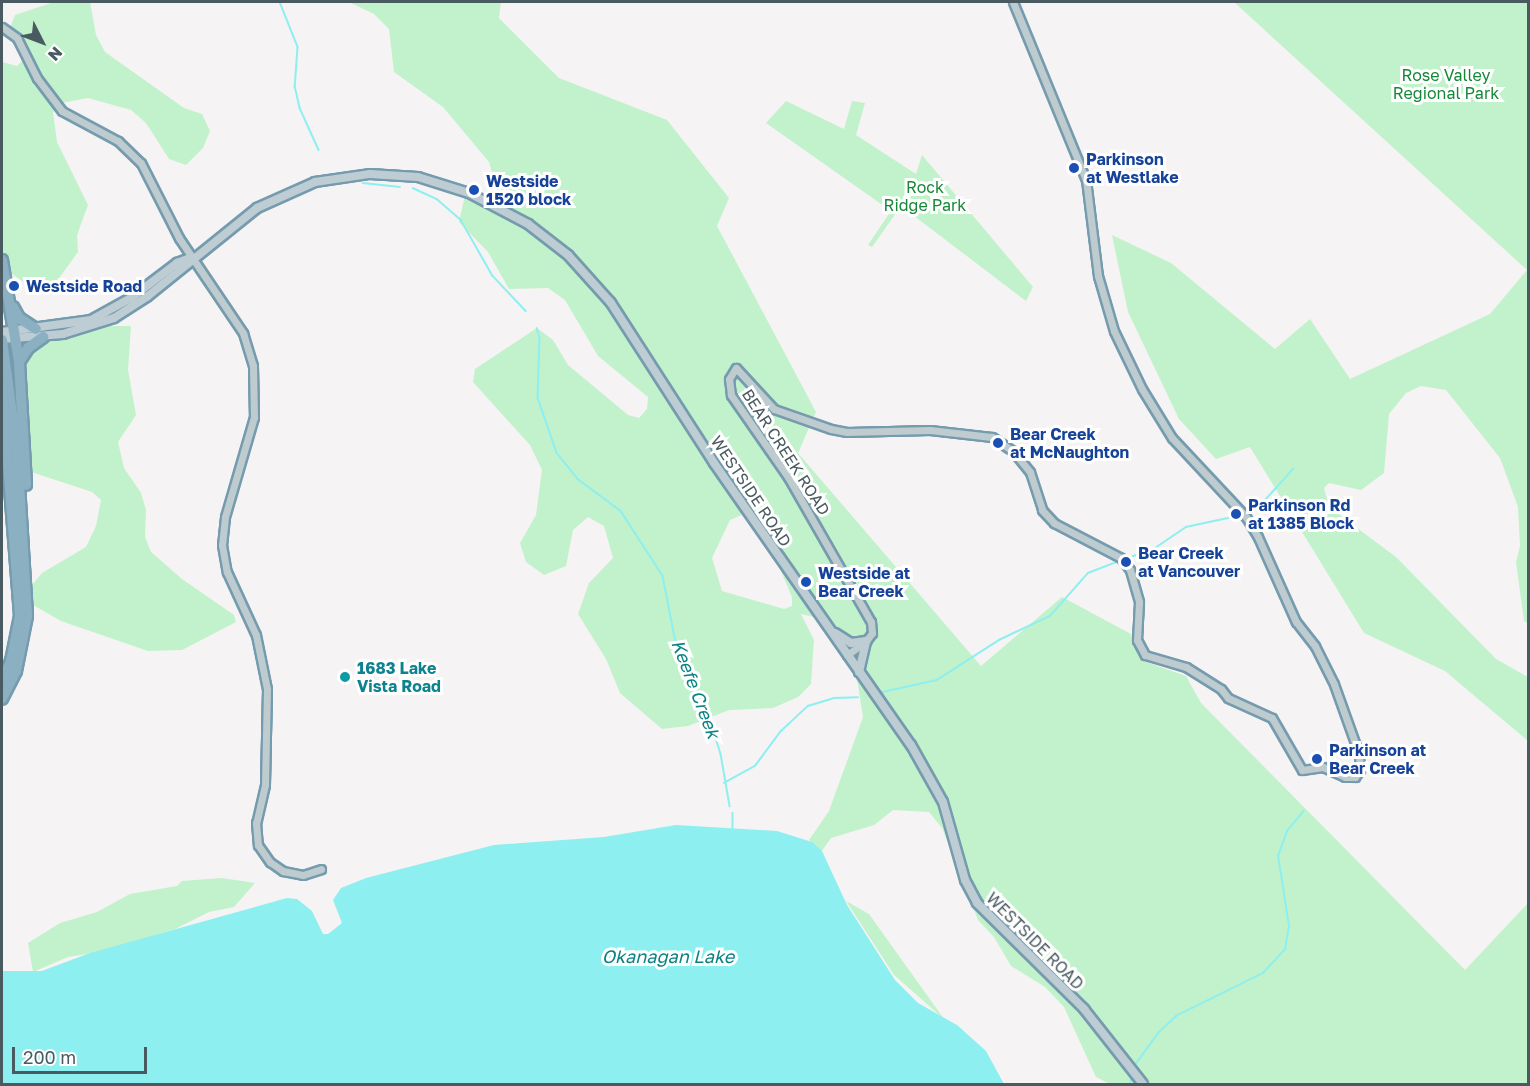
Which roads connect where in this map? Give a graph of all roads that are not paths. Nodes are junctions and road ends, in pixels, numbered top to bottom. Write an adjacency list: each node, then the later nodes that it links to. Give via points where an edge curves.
1 (1013, 2): 13 (street, BEAR CREEK ROAD, via 1086,180 1098,276 1114,331 1142,389 1172,438 1246,518 1258,537 1296,622 1315,646 1345,713 1359,754 1360,770 1355,777 1323,767 1302,770 1272,718 1228,698 1221,688 1186,667 1145,656 1137,640 1139,602 1130,570 1121,558 1054,524 1042,510 1030,472 1013,451 992,437 930,430 847,432 804,422 774,409 735,368 729,379 731,395 788,477 871,622 872,633)
2 (2, 27): 3 (street, via 17,38 37,78 62,111 118,141 141,163)
3 (192, 258): 6 (main road, WESTSIDE ROAD, via 181,271 114,318 82,330); 12 (main road, WESTSIDE ROAD, via 264,204 308,185 343,177 418,177 469,193 515,216 568,255 611,303); 18 (street, via 238,323 253,366 252,426 225,517 222,545 226,572 256,635 267,689 265,784 256,822 258,844 270,862 283,871 303,875)
4 (2, 260): 5 (highway)
5 (10, 301): 6 (highway, via 19,318); 7 (highway)
6 (39, 333): 7 (main road, WESTSIDE ROAD); 8 (highway)
7 (7, 336): 8 (highway); 11 (highway)
8 (19, 362): 11 (highway, via 26,453)
9 (2, 387): 11 (highway)
10 (2, 447): 11 (highway)
11 (22, 579): 16 (highway, via 17,640); 17 (highway, via 24,640 16,671)
12 (829, 629): 13 (main road, via 851,643); 14 (main road, WESTSIDE ROAD)
13 (866, 641): 14 (street); 15 (main road)
14 (847, 655): 15 (main road, WESTSIDE ROAD)
15 (859, 672): 19 (main road, WESTSIDE ROAD, via 935,784 977,903 1084,1010)
16 (2, 682)
17 (2, 699)
18 (321, 869)
19 (1143, 1084)

